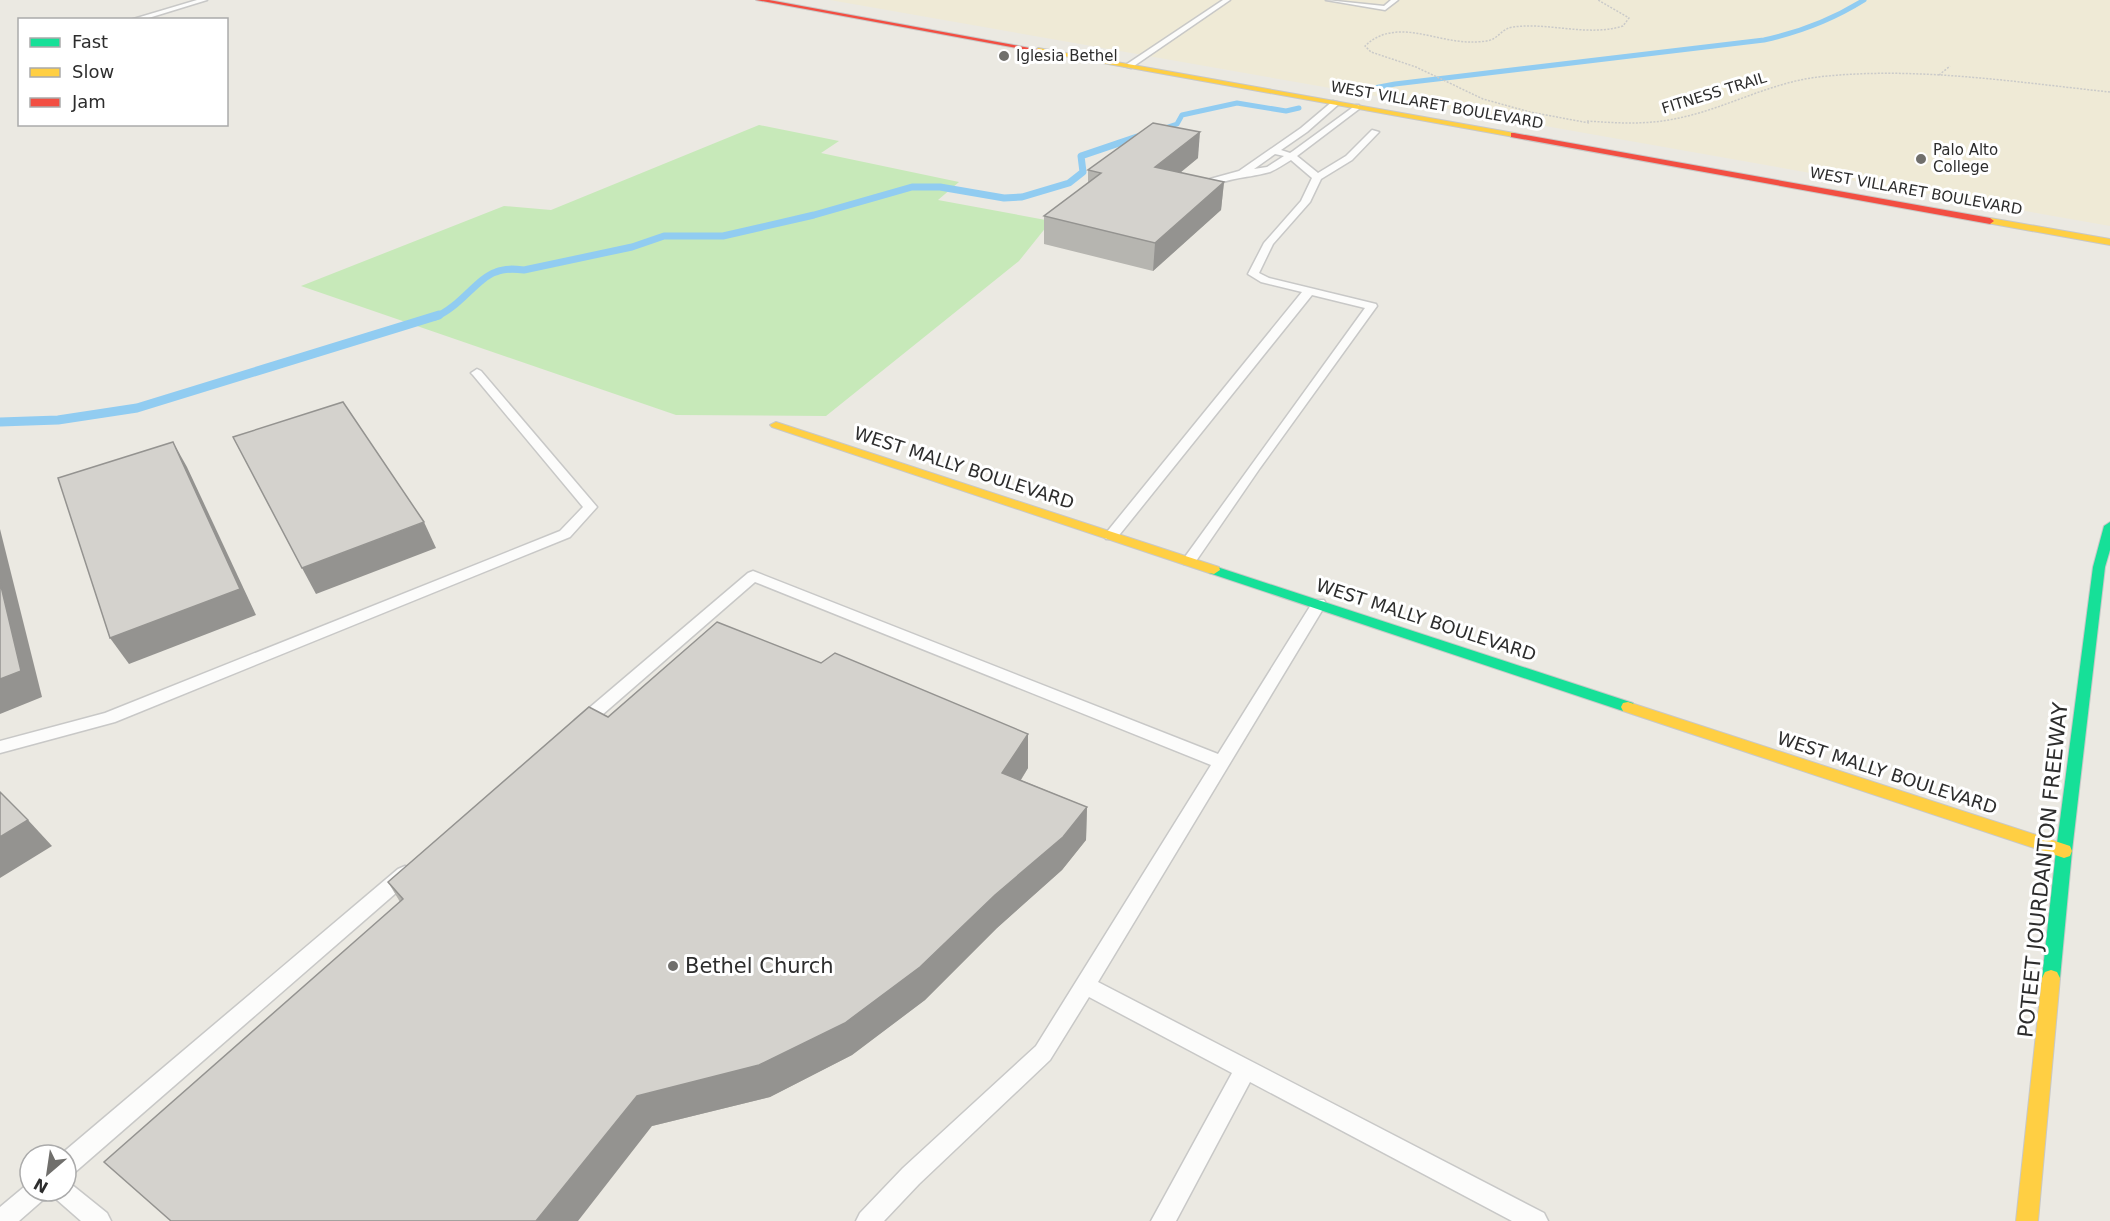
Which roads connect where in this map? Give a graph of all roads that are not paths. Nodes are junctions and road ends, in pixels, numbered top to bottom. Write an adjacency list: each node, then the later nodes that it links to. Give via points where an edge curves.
1 (204, 0): 6 (lane)
2 (759, 0): 7 (street, WEST VILLARET BOULEVARD)
3 (1227, 0): 7 (lane)
4 (1329, 0): 5 (lane, via 1385,8)
5 (1395, 0)
6 (140, 18)
7 (1128, 66): 8 (street, WEST VILLARET BOULEVARD)
8 (1336, 104): 9 (street, WEST VILLARET BOULEVARD); 11 (lane)
9 (1356, 107): 12 (lane); 16 (street, WEST VILLARET BOULEVARD)
10 (1375, 132): 14 (lane, via 1351,158)
11 (1275, 151): 12 (lane); 13 (lane)
12 (1292, 156): 13 (lane, via 1269,169); 14 (lane)
13 (1244, 172): 15 (lane, via 1213,181)
14 (1317, 177): 17 (lane, via 1305,202 1269,243 1253,274)
15 (1194, 196)
16 (2110, 242)
17 (1309, 291): 21 (lane); 22 (lane, via 1372,306)
18 (477, 373): 25 (lane, via 590,507 565,534 109,718)
19 (776, 425): 21 (street, WEST MALLY BOULEVARD)
20 (2110, 526): 27 (street, POTEET JOURDANTON FREEWAY, via 2099,567)
21 (1111, 536): 22 (street, WEST MALLY BOULEVARD)
22 (1189, 561): 23 (street, WEST MALLY BOULEVARD)
23 (1319, 604): 26 (lane); 27 (street, WEST MALLY BOULEVARD)
24 (572, 731): 26 (lane, via 753,576)
25 (0, 747)
26 (1222, 762): 29 (lane)
27 (2064, 851): 39 (street, POTEET JOURDANTON FREEWAY)
28 (418, 863): 31 (lane)
29 (1085, 985): 30 (lane); 36 (lane, via 1043,1053)
30 (1246, 1069): 37 (lane); 38 (lane)
31 (78, 1155)
32 (22, 1203): 34 (lane)
33 (78, 1203): 35 (lane)
34 (1, 1221)
35 (99, 1221)
36 (868, 1221)
37 (1162, 1221)
38 (1536, 1221)
39 (2027, 1221)

